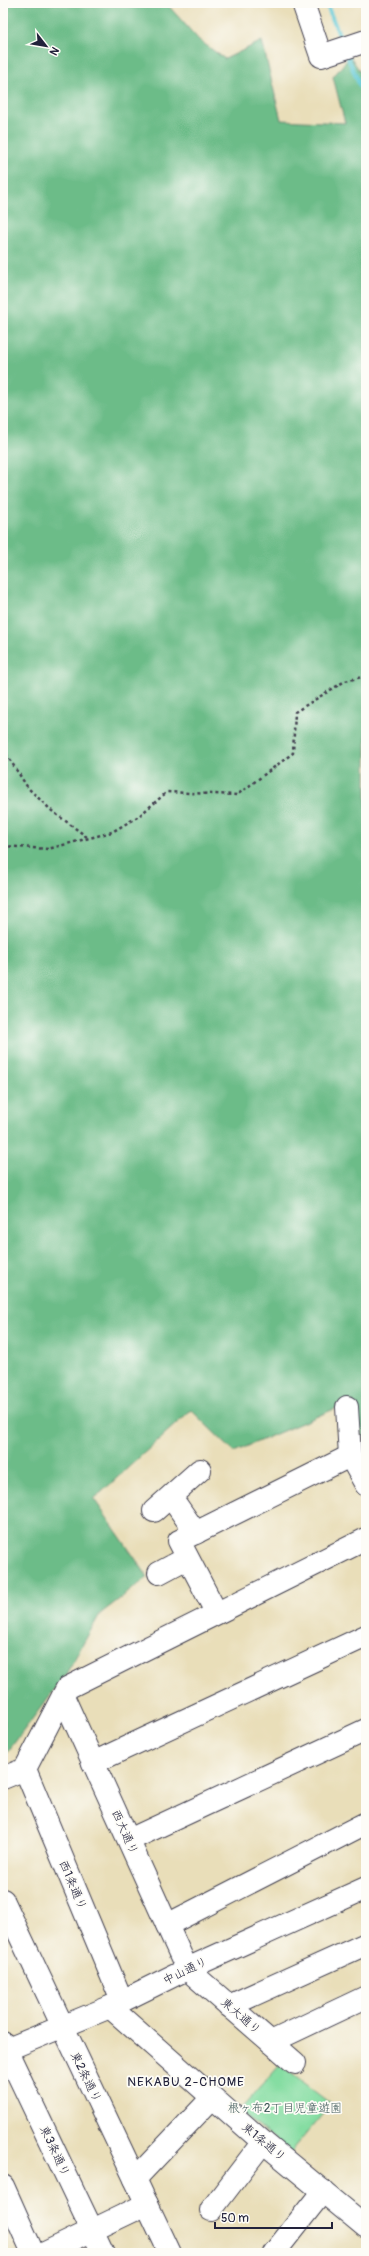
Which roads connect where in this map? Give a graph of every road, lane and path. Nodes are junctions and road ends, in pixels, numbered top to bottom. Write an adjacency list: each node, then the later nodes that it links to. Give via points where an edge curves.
1 (303, 3): 2 (street, via 321,56)
2 (352, 46)
3 (366, 676): 5 (path, via 345,681 295,712 293,753 237,795 167,792 139,816 112,832)
4 (3, 749): 5 (path, via 28,788 52,811)
5 (87, 837): 6 (path, via 48,849)
6 (3, 846)
7 (347, 1407): 8 (street)
8 (350, 1456): 10 (street); 13 (street)
9 (200, 1470): 11 (street)
10 (366, 1485)
11 (171, 1497): 12 (street); 13 (street)
12 (154, 1511)
13 (196, 1533): 15 (street, via 179,1541)
14 (366, 1539): 17 (street)
15 (187, 1558): 16 (street); 17 (street)
16 (159, 1573)
17 (216, 1612): 19 (street, via 67,1688)
18 (366, 1636): 21 (street)
19 (63, 1696): 21 (street, 西大通り); 22 (street)
20 (366, 1730): 25 (street)
21 (94, 1763): 25 (street, 西大通り)
22 (25, 1769): 23 (street); 32 (street, 西1条通り)
23 (3, 1778)
24 (366, 1824): 28 (street)
25 (129, 1840): 28 (street, 西大通り)
26 (366, 1888): 30 (street, 中山通り)
27 (3, 1900): 34 (street, 東2条通り)
28 (168, 1925): 30 (street, 西大通り)
29 (366, 1944): 33 (street)
30 (187, 1969): 32 (street, 中山通り); 33 (street, 東大通り)
31 (366, 1997): 35 (street)
32 (116, 2004): 34 (street, 中山通り); 38 (street, 東1条通り)
33 (229, 2006): 35 (street, 東大通り)
34 (62, 2026): 36 (street, 中山通り); 40 (street, 東2条通り)
35 (271, 2042): 37 (street, 東大通り)
36 (4, 2048): 46 (street, 東3条通り)
37 (295, 2063)
38 (212, 2098): 39 (street, 東1条通り); 40 (street)
39 (264, 2142): 42 (street, 東1条通り); 44 (street)
40 (135, 2179): 43 (street, 東2条通り)
41 (3, 2186): 47 (street)
42 (323, 2192): 45 (street, 東1条通り); 51 (street)
43 (147, 2204): 46 (street); 50 (street, 東2条通り)
44 (211, 2210)
45 (366, 2226)
46 (92, 2230): 48 (street); 49 (street, 東3条通り)
47 (33, 2253)
48 (44, 2253)
49 (103, 2253)
50 (170, 2253)
51 (274, 2253)

